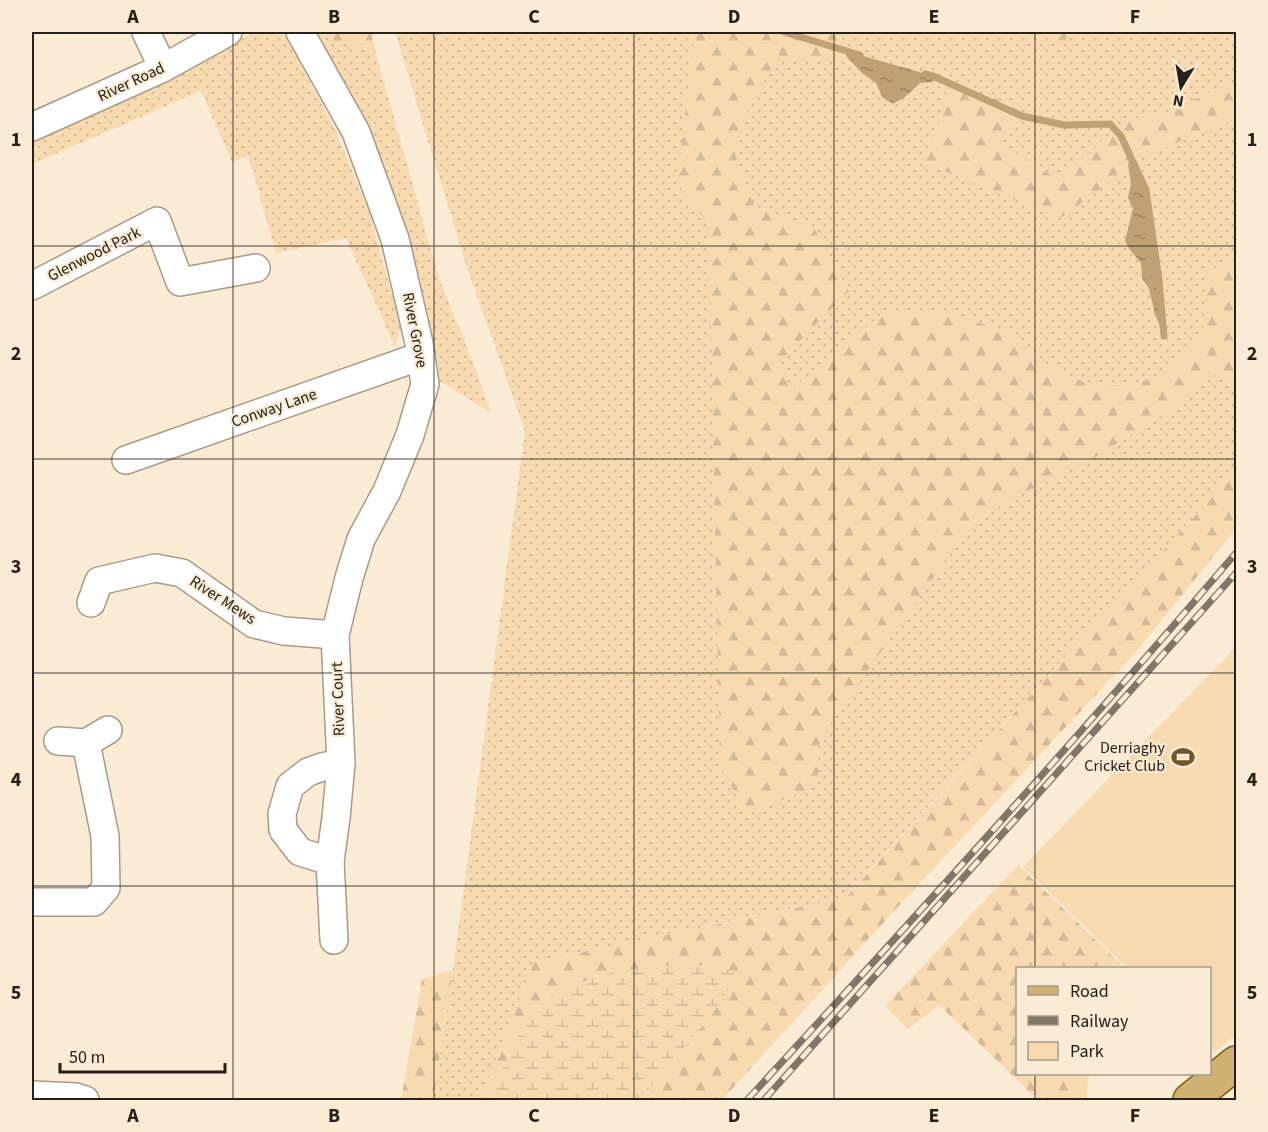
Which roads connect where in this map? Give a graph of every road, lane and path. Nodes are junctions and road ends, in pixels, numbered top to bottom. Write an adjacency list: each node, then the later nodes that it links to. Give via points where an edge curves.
1 (146, 32): 4 (street)
2 (228, 32): 4 (street, River Road)
3 (300, 32): 8 (street, River Grove, via 356,132 395,239)
4 (163, 68): 5 (street, River Road)
5 (32, 127)
6 (256, 268): 7 (street, Glenwood Park, via 180,282 157,221)
7 (32, 286)
8 (421, 356): 9 (street, Conway Lane); 11 (street, River Grove, via 425,384 410,435 362,539)
9 (126, 460)
10 (91, 603): 11 (street, River Mews, via 99,581 155,568 182,573 254,624)
11 (335, 635): 13 (street, River Court)
12 (58, 741): 15 (street, via 97,737 106,888 94,902)
13 (341, 763): 14 (street, River Court); 14 (street, via 308,772 291,786 282,814 283,830 300,852)
14 (330, 861): 16 (street, River Court)
15 (32, 902)
16 (334, 940)
17 (1236, 1063): 20 (main road)
18 (32, 1095): 19 (street)
19 (85, 1101)
20 (1190, 1101)

